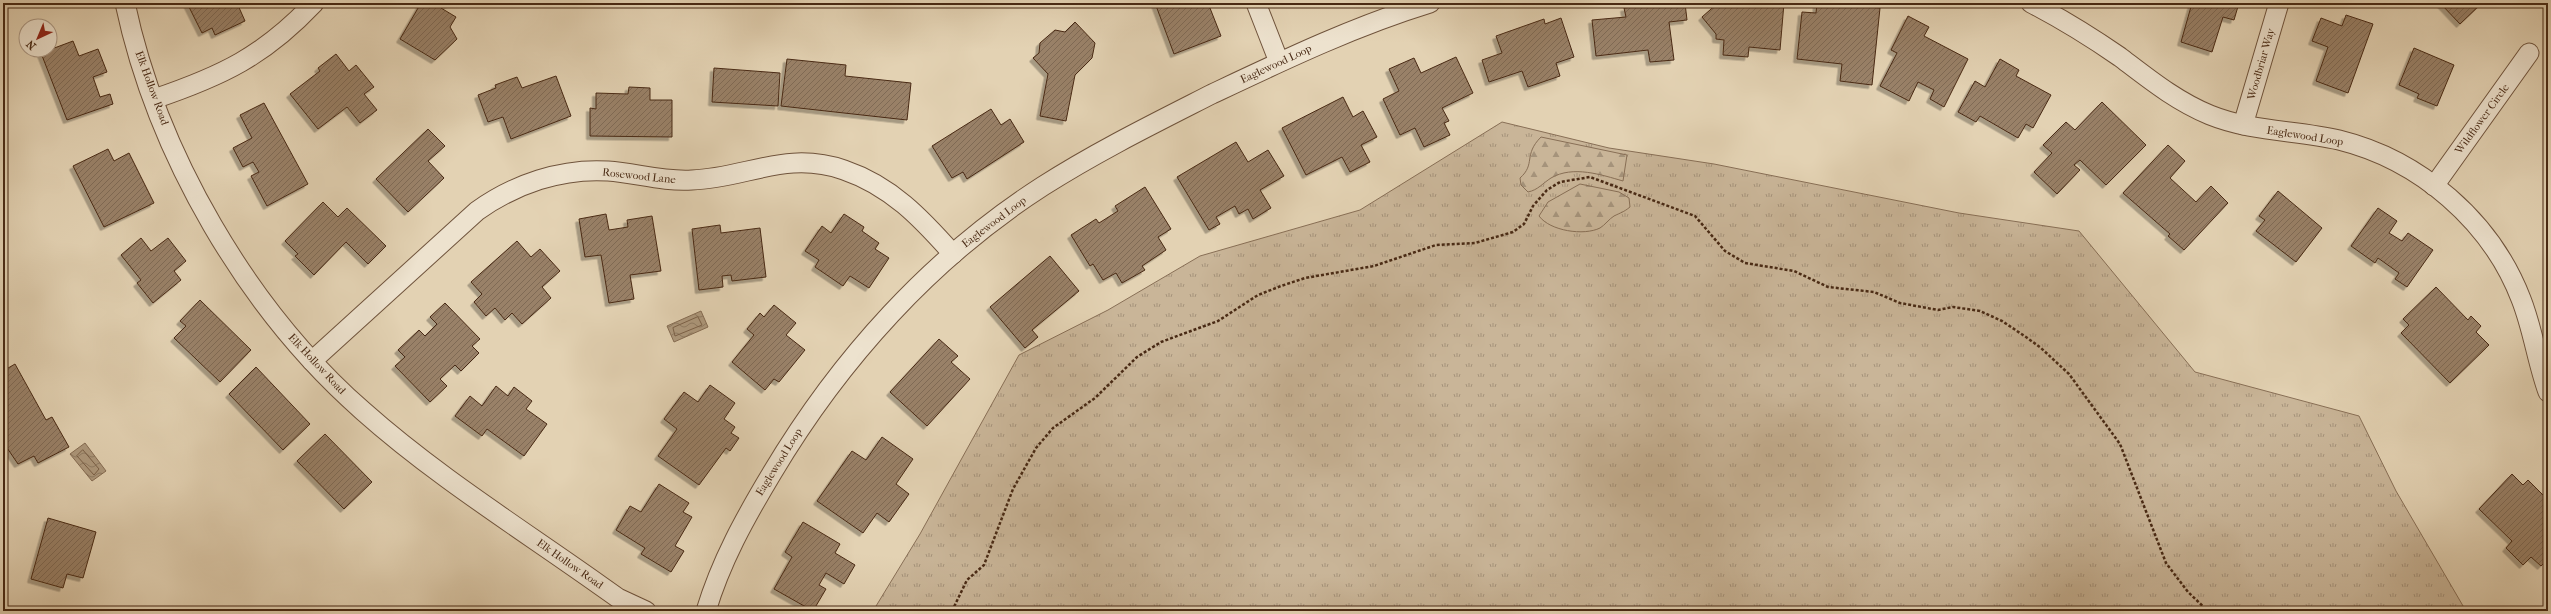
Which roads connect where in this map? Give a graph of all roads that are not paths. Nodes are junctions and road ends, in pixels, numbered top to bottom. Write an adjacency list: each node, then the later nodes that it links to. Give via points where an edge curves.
1 (125, 3): 9 (street, Elk Hollow Road)
2 (314, 3): 9 (street, via 285,33 249,59 205,81)
3 (1256, 3): 8 (street)
4 (1430, 3): 8 (street, Eaglewood Loop, via 1366,25)
5 (2032, 3): 10 (street, Eaglewood Loop, via 2101,44 2170,95 2212,116)
6 (2279, 3): 10 (street, Woodbriar Way)
7 (2529, 53): 11 (street, Wildflower Circle)
8 (1279, 62): 12 (street, Eaglewood Loop, via 1100,151 1042,186)
9 (154, 100): 13 (street, Elk Hollow Road, via 178,157 219,236 261,298)
10 (2243, 125): 11 (street, Eaglewood Loop, via 2317,136 2361,146 2411,169)
11 (2434, 186): 14 (street, Eaglewood Loop, via 2477,225 2512,277 2526,313)
12 (953, 254): 13 (street, Rosewood Lane, via 925,222 887,190 843,170 818,164 772,164 693,180 662,179 608,171 557,174 510,190 476,210); 16 (street, Eaglewood Loop, via 876,329 812,410 791,441 730,547)
13 (312, 361): 15 (street, Elk Hollow Road, via 362,410 403,444 601,586 623,601)
14 (2548, 392)
15 (646, 611)
16 (706, 611)

